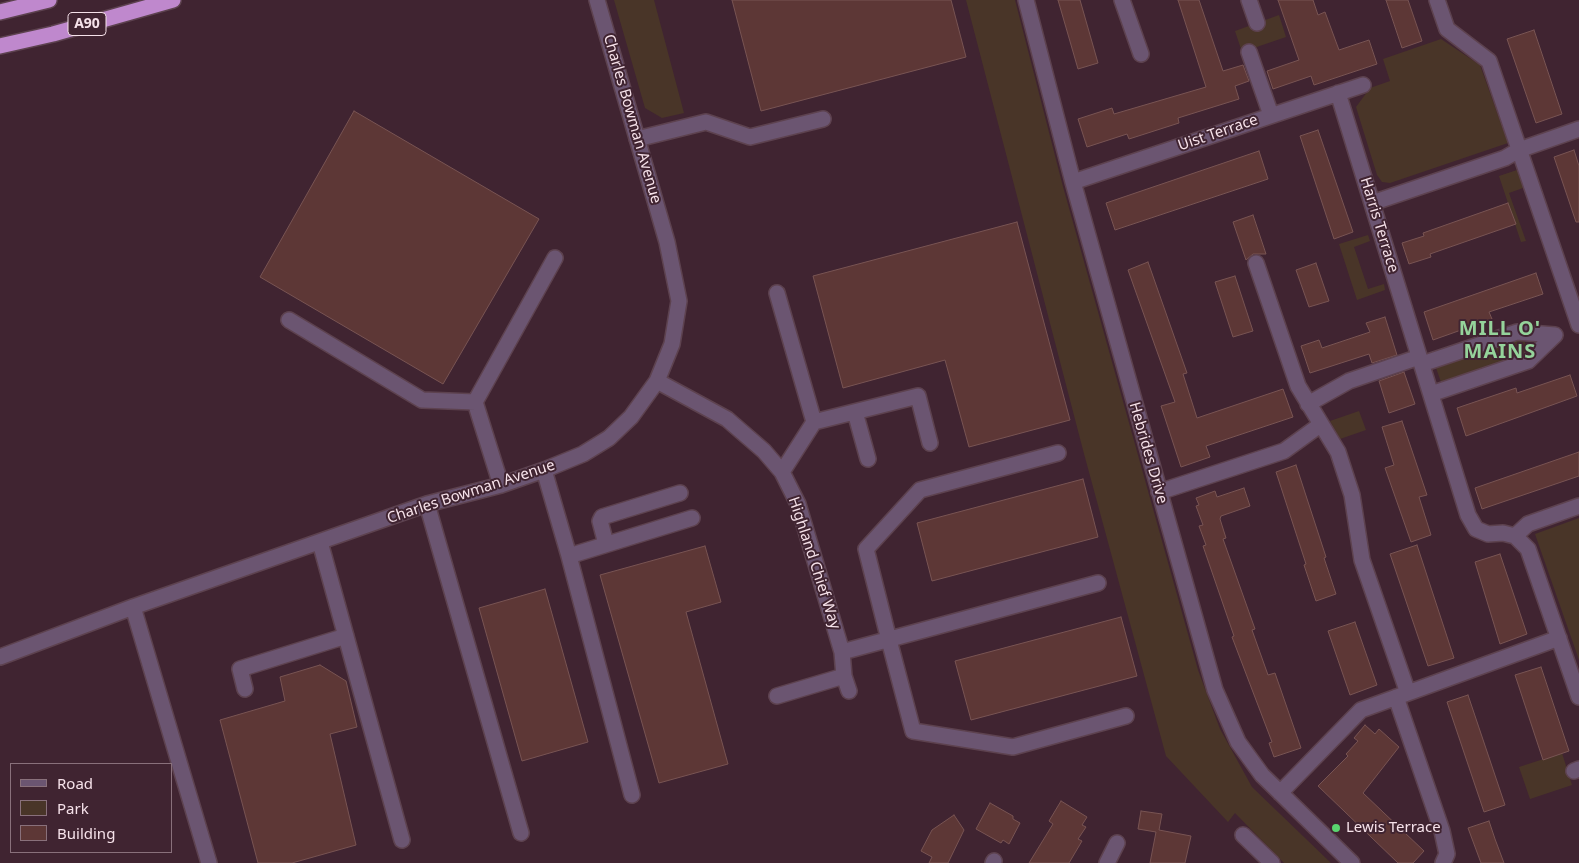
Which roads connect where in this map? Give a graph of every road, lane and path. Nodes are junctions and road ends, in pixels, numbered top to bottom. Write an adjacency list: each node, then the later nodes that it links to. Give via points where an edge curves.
1 (49, 0): 8 (highway)
2 (174, 0): 10 (highway, A90)
3 (597, 0): 18 (street, Charles Bowman Avenue)
4 (1026, 0): 20 (street, Hebrides Drive)
5 (1122, 0): 12 (street)
6 (1249, 0): 9 (street)
7 (1437, 0): 19 (street, via 1447,29 1489,62)
8 (0, 12)
9 (1257, 23)
10 (0, 46)
11 (1250, 52): 15 (street)
12 (1141, 54)
13 (1363, 85): 14 (street, Uist Terrace)
14 (1338, 93): 15 (street, Uist Terrace); 21 (street, Harris Terrace)
15 (1271, 115): 20 (street, Uist Terrace)
16 (823, 119): 18 (street, via 750,137 706,122)
17 (1579, 129): 19 (street)
18 (637, 139): 29 (street, Charles Bowman Avenue, via 667,242 678,301 672,344)
19 (1519, 150): 21 (street, via 1505,158); 26 (street)
20 (1073, 182): 42 (street, Hebrides Drive)
21 (1372, 203): 28 (street, Harris Terrace)
22 (555, 258): 31 (street)
23 (1256, 263): 32 (street, via 1298,386)
24 (777, 293): 34 (street)
25 (289, 320): 31 (street, via 422,400)
26 (1579, 326): 27 (street)
27 (1554, 335): 28 (street, via 1517,332); 30 (street, via 1528,361)
28 (1421, 360): 30 (street, Harris Terrace); 32 (street, via 1349,380)
29 (657, 381): 39 (street, Charles Bowman Avenue, via 631,417 609,438); 40 (street, Highland Chief Way, via 727,418)
30 (1431, 394): 47 (street, Harris Terrace, via 1468,515 1476,528 1488,534)
31 (475, 402): 41 (street)
32 (1308, 404): 35 (street)
33 (855, 412): 34 (street); 36 (street, via 918,396); 38 (street)
34 (814, 422): 40 (street)
35 (1320, 425): 42 (street, via 1284,451); 61 (street, via 1338,452 1352,495 1362,560)
36 (930, 443)
37 (1058, 453): 55 (street, via 920,490 866,549)
38 (868, 459)
39 (544, 470): 41 (street, Charles Bowman Avenue); 50 (street)
40 (782, 472): 56 (street, Highland Chief Way, via 798,504)
41 (501, 485): 44 (street, Charles Bowman Avenue)
42 (1159, 492): 65 (street, Hebrides Drive, via 1215,690 1238,742)
43 (680, 493): 49 (street, via 602,517 600,521)
44 (427, 504): 48 (street, Charles Bowman Avenue); 67 (street)
45 (1579, 506): 47 (street, via 1528,524)
46 (692, 518): 49 (street)
47 (1515, 536): 54 (street, via 1528,549)
48 (320, 542): 52 (street, Charles Bowman Avenue); 53 (street)
49 (606, 544): 50 (street)
50 (569, 556): 66 (street)
51 (1098, 583): 55 (street)
52 (133, 607): 57 (street, Charles Bowman Avenue); 71 (street)
53 (346, 636): 59 (street, via 240,669); 69 (street)
54 (1559, 638): 61 (street); 63 (street)
55 (889, 640): 56 (street); 64 (street, via 914,731 1013,747)
56 (842, 652): 58 (street, Highland Chief Way)
57 (0, 657)
58 (844, 676): 60 (street, Highland Chief Way); 62 (street)
59 (246, 689)
60 (849, 691)
61 (1402, 695): 65 (street, via 1361,710); 75 (street, via 1442,831 1447,854)
62 (777, 696)
63 (1579, 697)
64 (1126, 716)
65 (1280, 793): 74 (street, Hebrides Drive)
66 (632, 795)
67 (521, 832)
68 (1243, 835): 73 (street)
69 (402, 840)
70 (1117, 843): 72 (street)
71 (209, 863)
72 (1107, 863)
73 (1272, 863)
74 (1352, 863)
75 (1443, 863)

